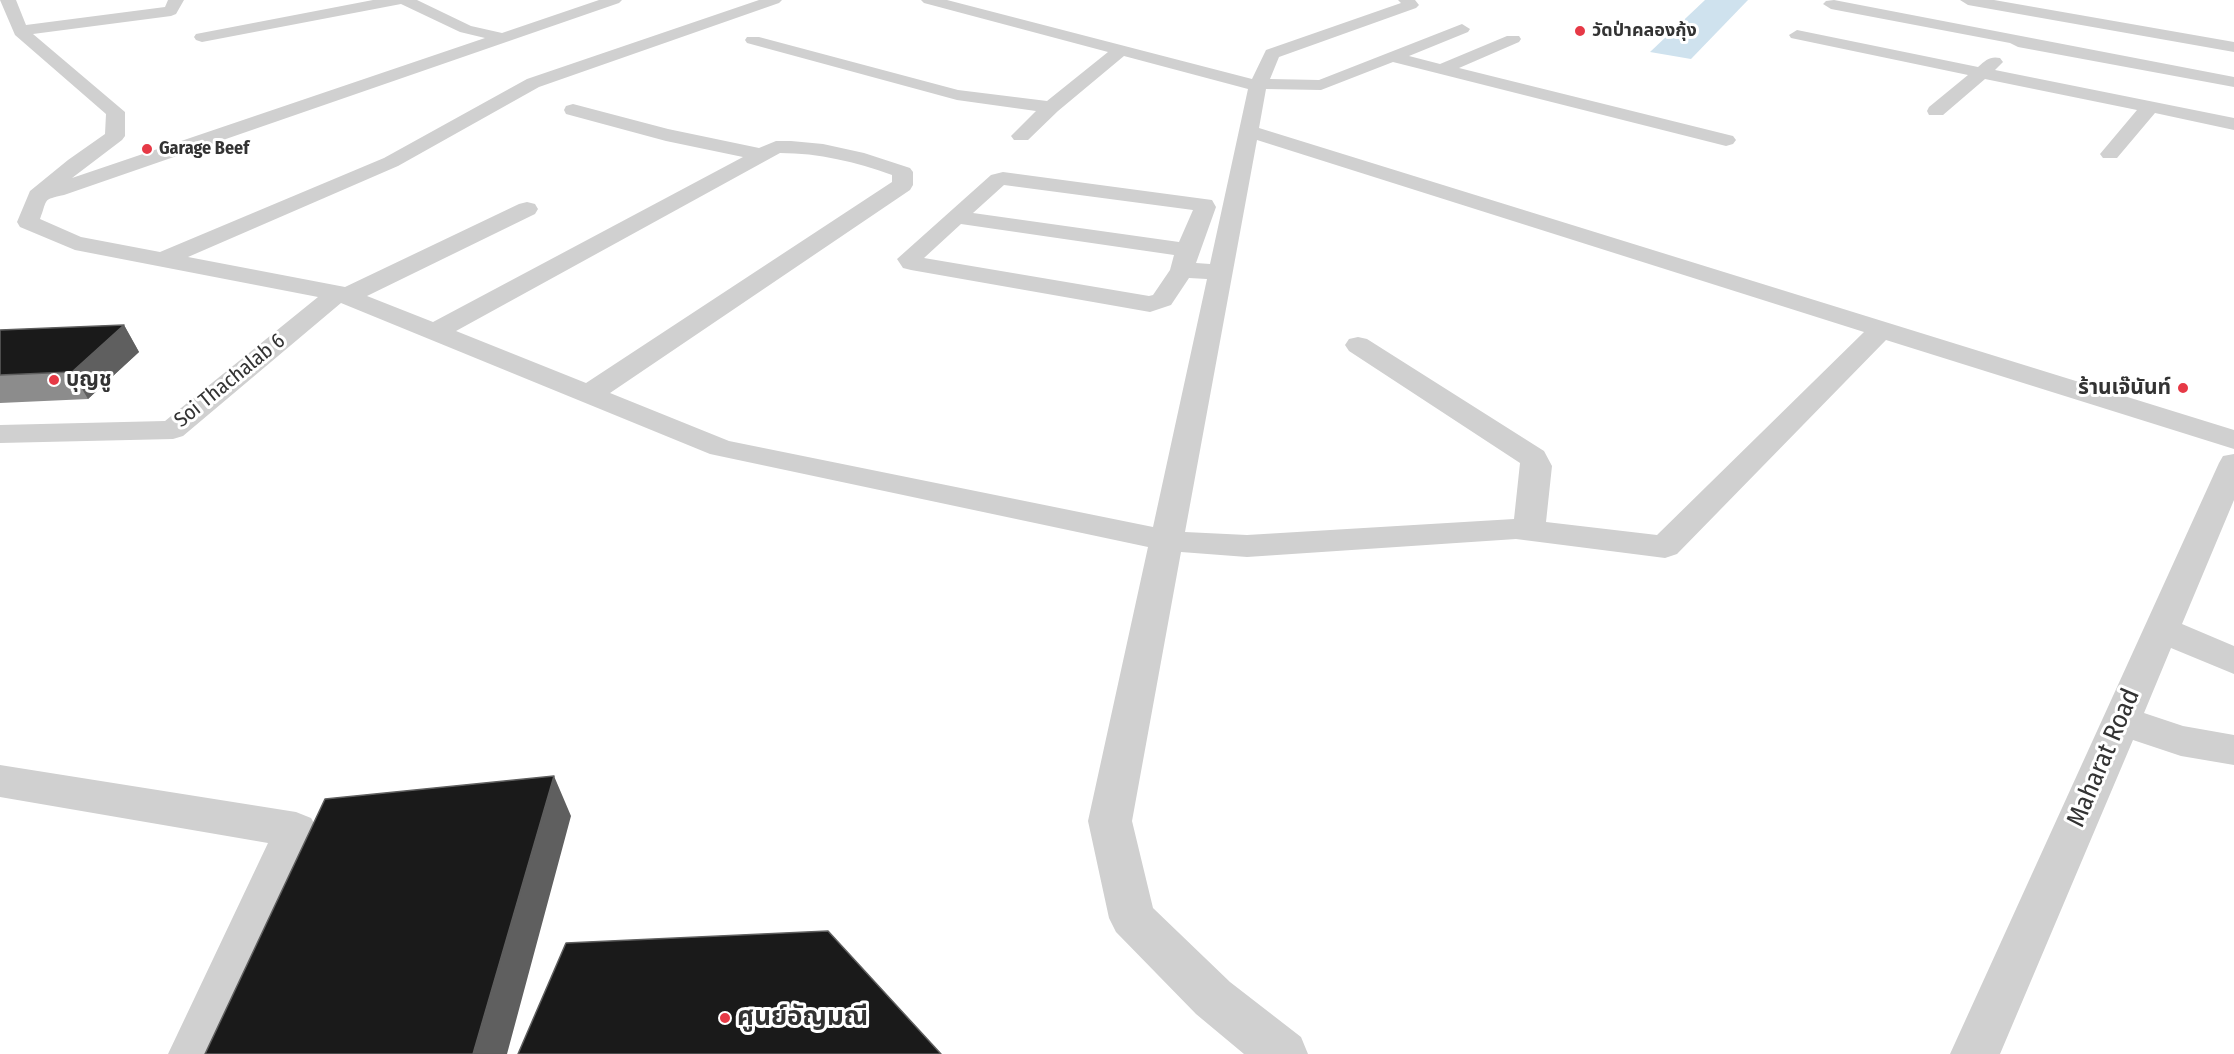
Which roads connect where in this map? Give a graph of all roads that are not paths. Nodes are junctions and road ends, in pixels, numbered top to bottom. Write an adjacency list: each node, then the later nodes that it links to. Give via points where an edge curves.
1 (8, 0): 13 (street)
2 (397, 0): 14 (street)
3 (405, 0): 15 (street, via 466,29)
4 (614, 0): 15 (street)
5 (774, 0): 39 (street, via 533,83 391,162)
6 (929, 0): 20 (street)
7 (1406, 0): 25 (street, via 1411,5 1272,54)
8 (1968, 0): 11 (street)
9 (179, 6): 13 (street)
10 (1825, 9): 18 (street); 23 (street, via 1797,34)
11 (2050, 15): 18 (street); 19 (street)
12 (1462, 29): 21 (street)
13 (21, 31): 36 (street, via 116,112 115,136)
14 (202, 37)
15 (504, 38): 36 (street)
16 (1513, 39): 22 (street)
17 (753, 40): 26 (street, via 957,94)
18 (2020, 41): 23 (street); 24 (street)
19 (2234, 47)
20 (1121, 50): 25 (street); 26 (street)
21 (1392, 57): 22 (street); 25 (street, via 1321,85)
22 (1443, 69): 33 (street)
23 (1982, 72): 27 (street); 29 (street)
24 (2234, 82)
25 (1259, 85): 31 (street)
26 (1052, 107): 32 (street)
27 (2150, 107): 30 (street); 35 (street)
28 (573, 111): 34 (street)
29 (1936, 111)
30 (2234, 124)
31 (1249, 131): 41 (street); 43 (street)
32 (1021, 136)
33 (1726, 140)
34 (760, 154): 44 (street); 46 (street, via 776,147 796,146 883,164 903,172 902,185)
35 (2110, 154)
36 (38, 196): 39 (street, via 28,222 75,243)
37 (527, 209): 42 (street, Soi Thachalab 6)
38 (956, 217): 40 (street); 40 (street, via 1002,178 1200,204 1205,207); 40 (street, via 909,261 1150,304 1162,300)
39 (162, 260): 42 (street)
40 (1184, 260): 41 (street)
41 (1221, 272): 52 (street)
42 (342, 295): 44 (street); 47 (street, Soi Thachalab 6, via 173,430)
43 (1882, 329): 48 (street); 51 (street, via 1665,547)
44 (435, 332): 46 (street)
45 (1358, 345): 51 (street, via 1533,458 1537,466)
46 (589, 394): 52 (street, via 721,448)
47 (0, 434)
48 (2234, 440)
49 (2234, 463): 50 (street, Maharat Road)
50 (2225, 504): 53 (street, Maharat Road)
51 (1530, 531): 52 (street, via 1247,546)
52 (1168, 541): 59 (street, via 1110,821 1132,918 1214,998)
53 (2160, 629): 54 (street); 55 (street, Maharat Road)
54 (2234, 661)
55 (2120, 720): 56 (street, via 2181,741); 60 (street, Maharat Road)
56 (2234, 750)
57 (0, 781): 58 (street, via 296,830)
58 (193, 1054)
59 (1283, 1054)
60 (1975, 1054)

